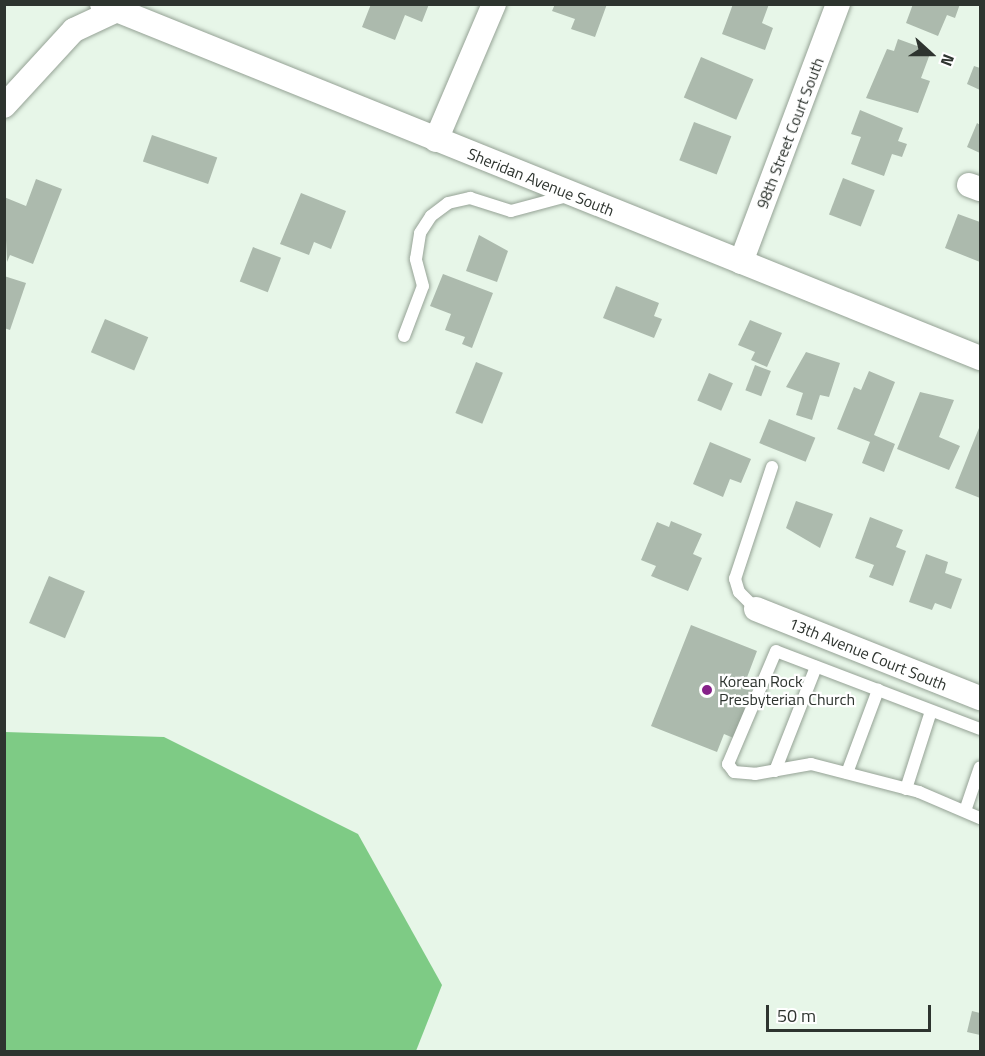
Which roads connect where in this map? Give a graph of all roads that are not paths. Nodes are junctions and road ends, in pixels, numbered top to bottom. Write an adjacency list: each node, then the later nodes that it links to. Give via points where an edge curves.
1 (494, 4): 5 (street)
2 (838, 4): 7 (street, 98th Street Court South)
3 (122, 9): 4 (street, via 74,30); 5 (street, Sheridan Avenue South)
4 (4, 106)
5 (436, 140): 6 (street, Sheridan Avenue South)
6 (572, 194): 7 (street, Sheridan Avenue South); 8 (lane, via 511,211 470,198 448,204 431,216 420,233 416,259 423,286)
7 (741, 262): 9 (street, Sheridan Avenue South)
8 (404, 336)
9 (981, 358)
10 (772, 467): 11 (lane, via 736,571 739,592)
11 (756, 609): 14 (street, 13th Avenue Court South)
12 (816, 666): 13 (lane); 18 (lane); 18 (lane, via 776,651 771,654 728,764 734,772)
13 (878, 690): 15 (lane); 19 (lane)
14 (981, 698)
15 (931, 711): 16 (lane); 20 (lane)
16 (981, 729)
17 (981, 767): 21 (lane)
18 (775, 771): 19 (lane, via 811,764)
19 (847, 774): 20 (lane)
20 (906, 789): 21 (lane)
21 (964, 811): 22 (lane)
22 (981, 818)

